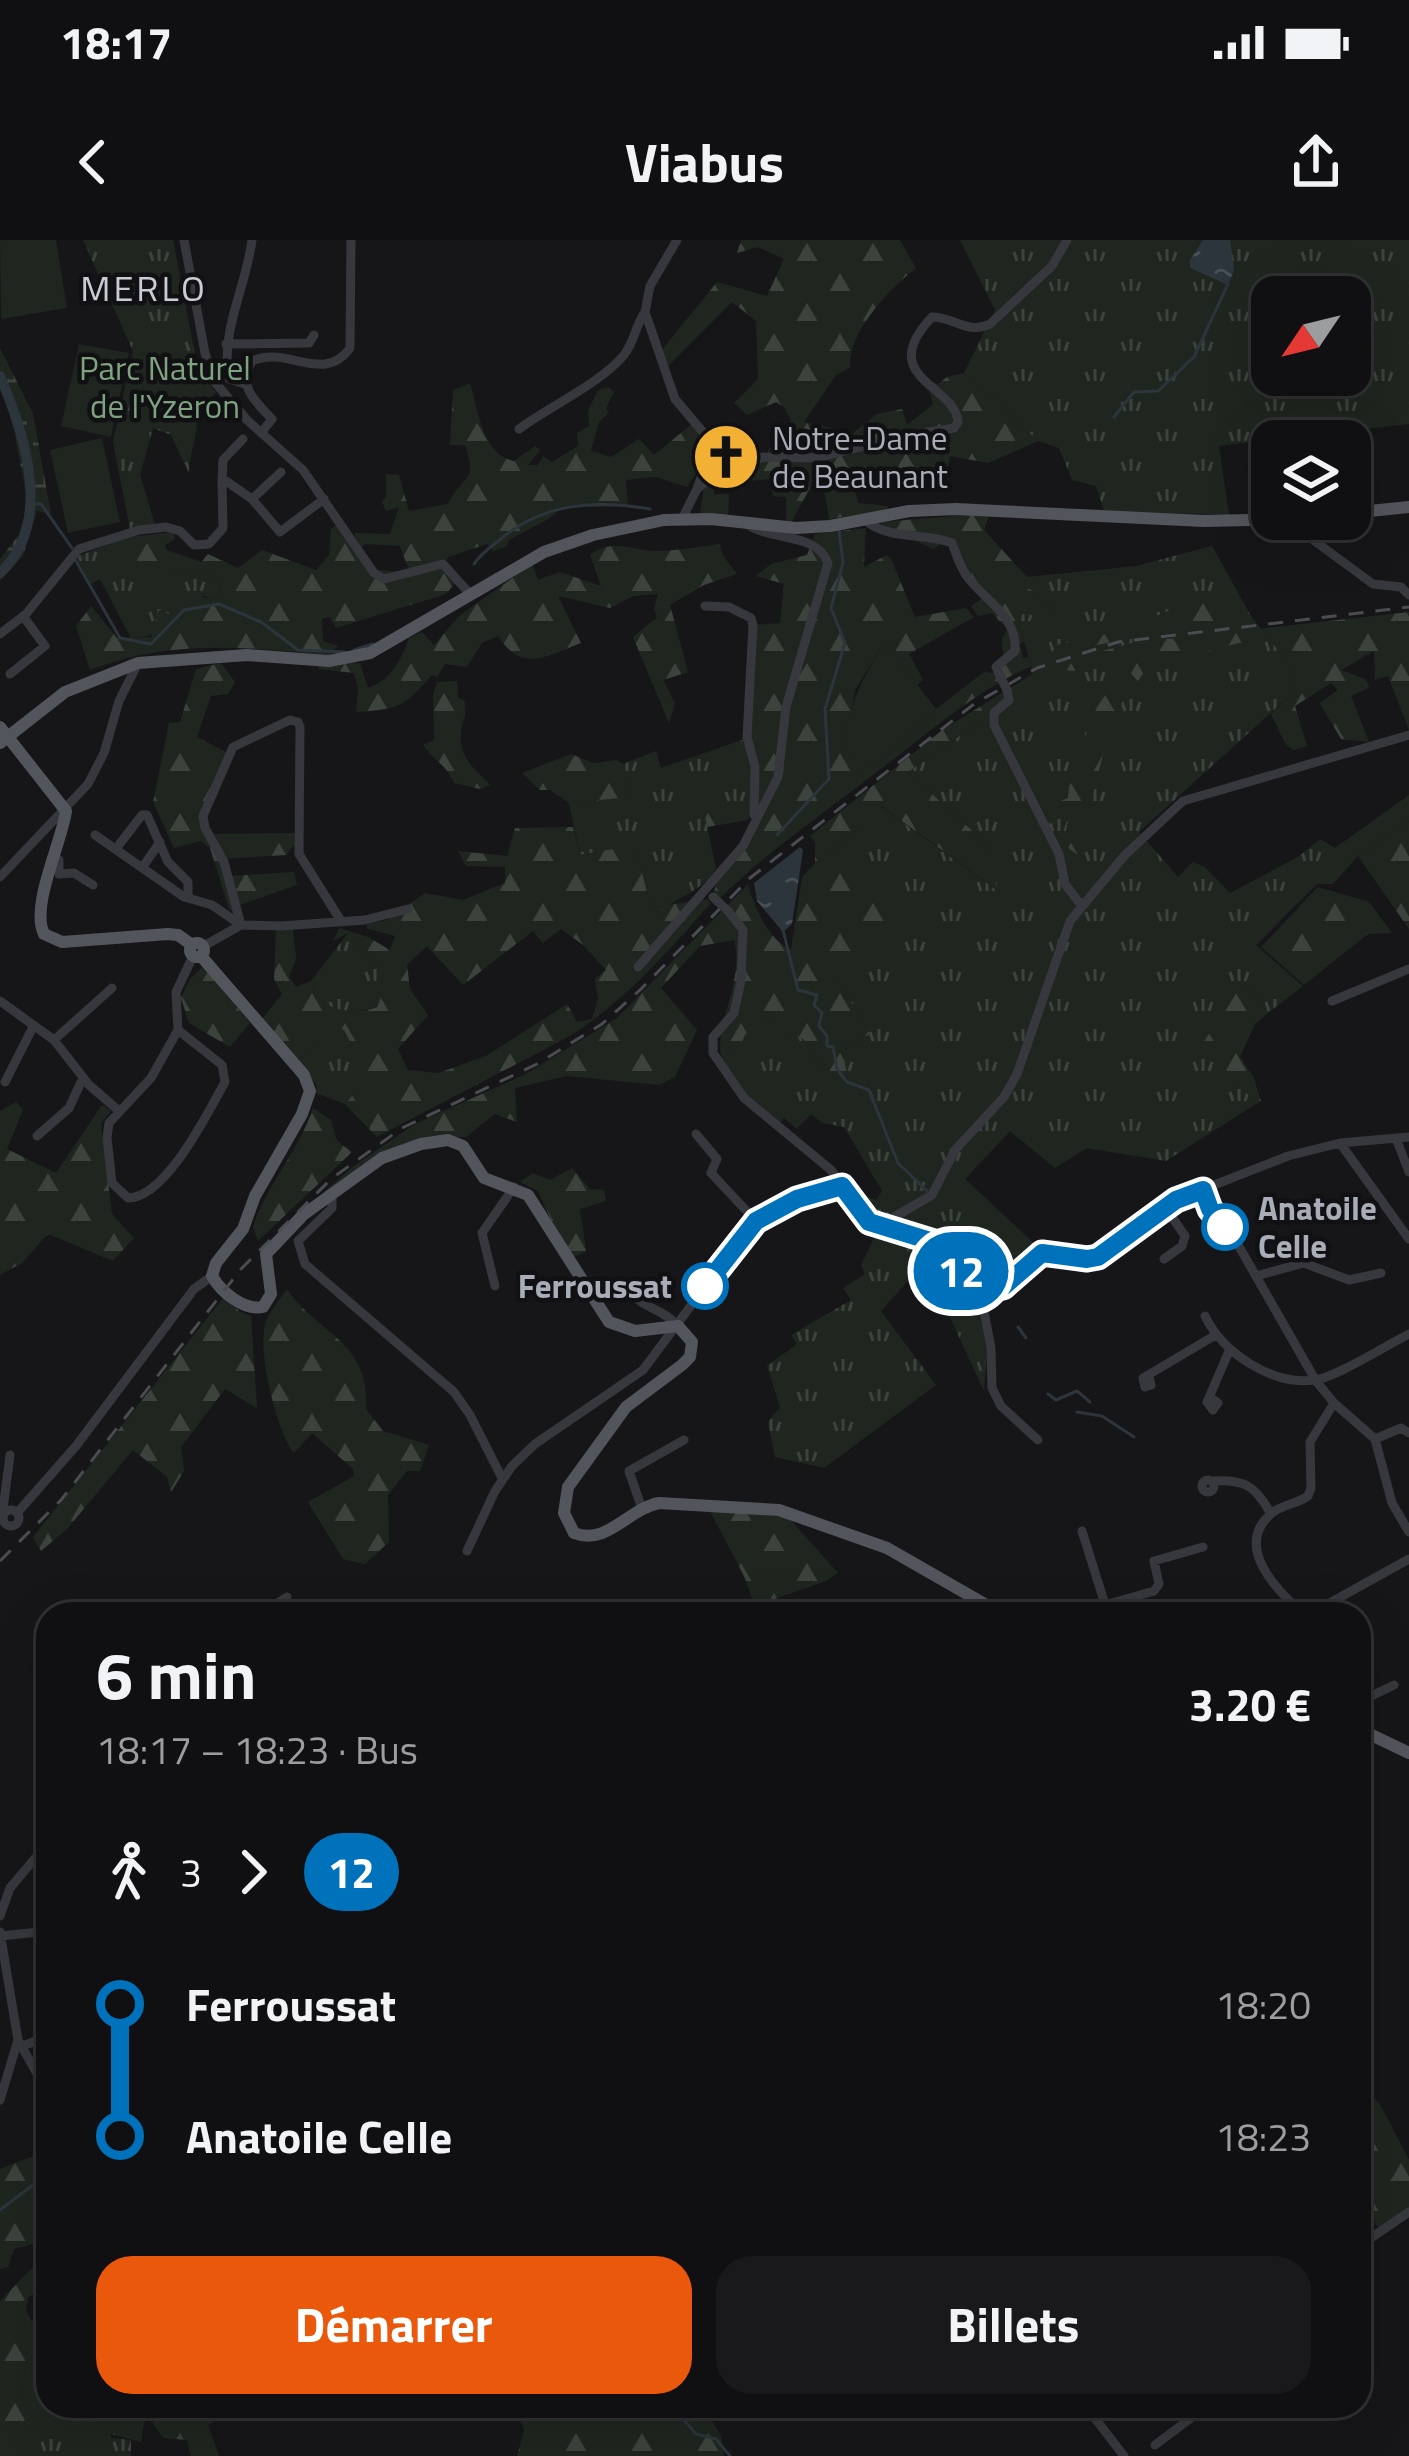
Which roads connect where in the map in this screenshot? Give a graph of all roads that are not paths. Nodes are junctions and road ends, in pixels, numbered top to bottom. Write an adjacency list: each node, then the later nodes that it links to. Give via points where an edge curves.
1 (184, 240): 10 (street, via 207,362)
2 (252, 240): 8 (street)
3 (351, 240): 9 (street, via 353,333 346,355 325,366 258,358 246,372)
4 (677, 240): 6 (street)
5 (1067, 240): 16 (street, via 1052,266 990,324 970,329 932,317 916,338 914,367 955,407 954,428 817,458 763,457)
6 (645, 312): 11 (street, via 615,366); 16 (street, via 675,399 713,444)
7 (314, 335): 8 (street, via 309,343)
8 (226, 344): 9 (street, via 229,379)
9 (247, 389): 10 (street); 12 (street, via 272,419)
10 (236, 407): 12 (street)
11 (519, 428)
12 (261, 433): 18 (street)
13 (244, 439): 15 (street, via 223,460)
14 (281, 472): 17 (street)
15 (222, 483): 17 (street); 29 (street, via 225,519 209,544 194,545 166,526 92,544 70,557)
16 (697, 489): 21 (street)
17 (252, 499): 18 (street, via 280,532)
18 (324, 499): 27 (street, via 378,577 443,564)
19 (1409, 507): 20 (main road)
20 (1371, 511)
21 (682, 519): 24 (main road); 27 (main road, via 562,544)
22 (865, 520): 23 (main road, via 956,509); 24 (main road, via 796,528); 46 (street, bridge, via 952,543 961,568 1011,622 1015,651 996,668 1010,700 994,713 994,725)
23 (1251, 520)
24 (746, 523): 36 (street, via 817,548 828,563 786,707 778,777)
25 (1316, 540): 26 (street, via 1372,584)
26 (1407, 588)
27 (470, 594): 31 (main road, via 351,659 247,656)
28 (705, 606): 36 (street, via 729,607 753,625 747,737)
29 (23, 616): 30 (street); 32 (street, via 45,646)
30 (0, 634)
31 (137, 667): 34 (main road, via 70,696); 35 (street, via 104,753)
32 (10, 674)
33 (1409, 735): 46 (street, via 1183,801)
34 (4, 740): 35 (main road)
35 (66, 811): 40 (main road); 42 (street)
36 (754, 821): 44 (street)
37 (95, 835): 45 (street)
38 (160, 842): 39 (street, via 148,814); 41 (street); 45 (street, via 188,882)
39 (118, 847)
40 (51, 856): 43 (street, via 59,874); 50 (main road, via 39,920 44,934)
41 (144, 865)
42 (0, 877)
43 (93, 885)
44 (710, 894): 53 (street); 70 (street, bridge, via 742,930 734,1013 713,1037 713,1053 745,1098)
45 (188, 898): 49 (street)
46 (1081, 905): 76 (street, via 1004,1097 955,1150 932,1195)
47 (408, 909): 48 (street)
48 (341, 921): 49 (street); 49 (street, via 299,854 300,727 290,720 233,747 203,816)
49 (242, 925): 51 (street)
50 (62, 942): 51 (main road, via 168,934); 52 (street)
51 (197, 951): 59 (street, via 176,992); 80 (main road, via 310,1090)
52 (63, 958)
53 (638, 967)
54 (1409, 969): 57 (street)
55 (112, 988): 60 (street)
56 (0, 1001): 58 (street)
57 (1332, 1001)
58 (33, 1027): 60 (street); 62 (street)
59 (178, 1030): 63 (street, via 151,1078); 63 (street, via 222,1065 225,1082 177,1160 138,1198 112,1183 107,1138)
60 (54, 1040): 61 (street)
61 (83, 1078): 63 (street); 65 (street, via 69,1108)
62 (5, 1082)
63 (118, 1110)
64 (696, 1134): 75 (street, via 716,1159 711,1174)
65 (37, 1136)
66 (1409, 1137): 67 (street)
67 (1396, 1138): 68 (street); 69 (street)
68 (1340, 1143): 72 (street); 77 (street)
69 (1409, 1172)
70 (842, 1186): 75 (street); 76 (street)
71 (514, 1187): 73 (main road, via 481,1176 463,1146 443,1140 382,1158); 82 (street, via 482,1233); 86 (main road, via 534,1202 609,1322 635,1331)
72 (1203, 1190): 74 (street); 81 (street)
73 (332, 1196): 80 (main road, via 267,1252 272,1292 265,1306 244,1306); 99 (street, via 332,1208 298,1241 302,1260 454,1392)
74 (1166, 1207): 78 (street, via 1185,1236); 84 (street, via 1098,1257 1042,1253 1003,1287)
75 (756, 1221): 86 (street)
76 (878, 1227): 84 (street, via 937,1243)
77 (1409, 1239)
78 (1164, 1259)
79 (1381, 1273): 81 (street, via 1349,1280 1304,1263)
80 (212, 1276): 102 (street, via 49,1479)
81 (1256, 1276): 91 (street)
82 (495, 1286)
83 (628, 1287): 86 (street)
84 (980, 1291): 97 (street, via 992,1388)
85 (1204, 1316): 88 (street)
86 (678, 1326): 99 (street, via 644,1370 536,1444); 101 (main road, via 690,1335 689,1357 626,1407 564,1497 568,1525 587,1538)
87 (1409, 1334): 91 (street)
88 (1214, 1336): 89 (street); 90 (street)
89 (1231, 1349): 91 (street, via 1271,1374); 92 (street)
90 (1149, 1377)
91 (1316, 1381): 93 (street)
92 (1211, 1398)
93 (1334, 1403): 95 (street); 103 (street, via 1310,1442 1308,1496)
94 (1409, 1433): 95 (street, via 1401,1428)
95 (1375, 1438): 105 (street, via 1392,1503)
96 (684, 1440): 101 (street, via 632,1466)
97 (1038, 1440)
98 (10, 1454): 102 (street)
99 (502, 1478): 107 (street)
100 (1211, 1481): 103 (street, via 1252,1485)
101 (642, 1509): 111 (main road, via 659,1503 779,1510 887,1547)
102 (5, 1514)
103 (1270, 1514): 114 (street, via 1258,1536 1262,1566)
104 (1082, 1531): 112 (street)
105 (1409, 1532)
106 (1203, 1547): 113 (street, via 1154,1561 1159,1584)
107 (467, 1552)
108 (1409, 1558): 115 (street)
109 (287, 1597): 110 (street)
110 (279, 1602)
111 (981, 1602)
112 (1105, 1602)
113 (1125, 1602)
114 (1289, 1602)
115 (1331, 1602)
116 (1394, 1685): 117 (street)
117 (1371, 1696)
118 (1371, 1739): 119 (main road)
119 (1409, 1754)
120 (36, 1857): 121 (street, via 10,1888)
121 (0, 1916)
122 (36, 1932): 123 (street)
123 (1, 1934): 125 (street)
124 (36, 2039): 125 (street)
125 (19, 2043): 126 (street); 127 (street)
126 (36, 2072)
127 (0, 2100)
128 (1409, 2212): 129 (street)
129 (1371, 2238)
130 (1095, 2418): 133 (street)
131 (1191, 2418): 132 (street)
132 (1155, 2445)
133 (1124, 2456)

